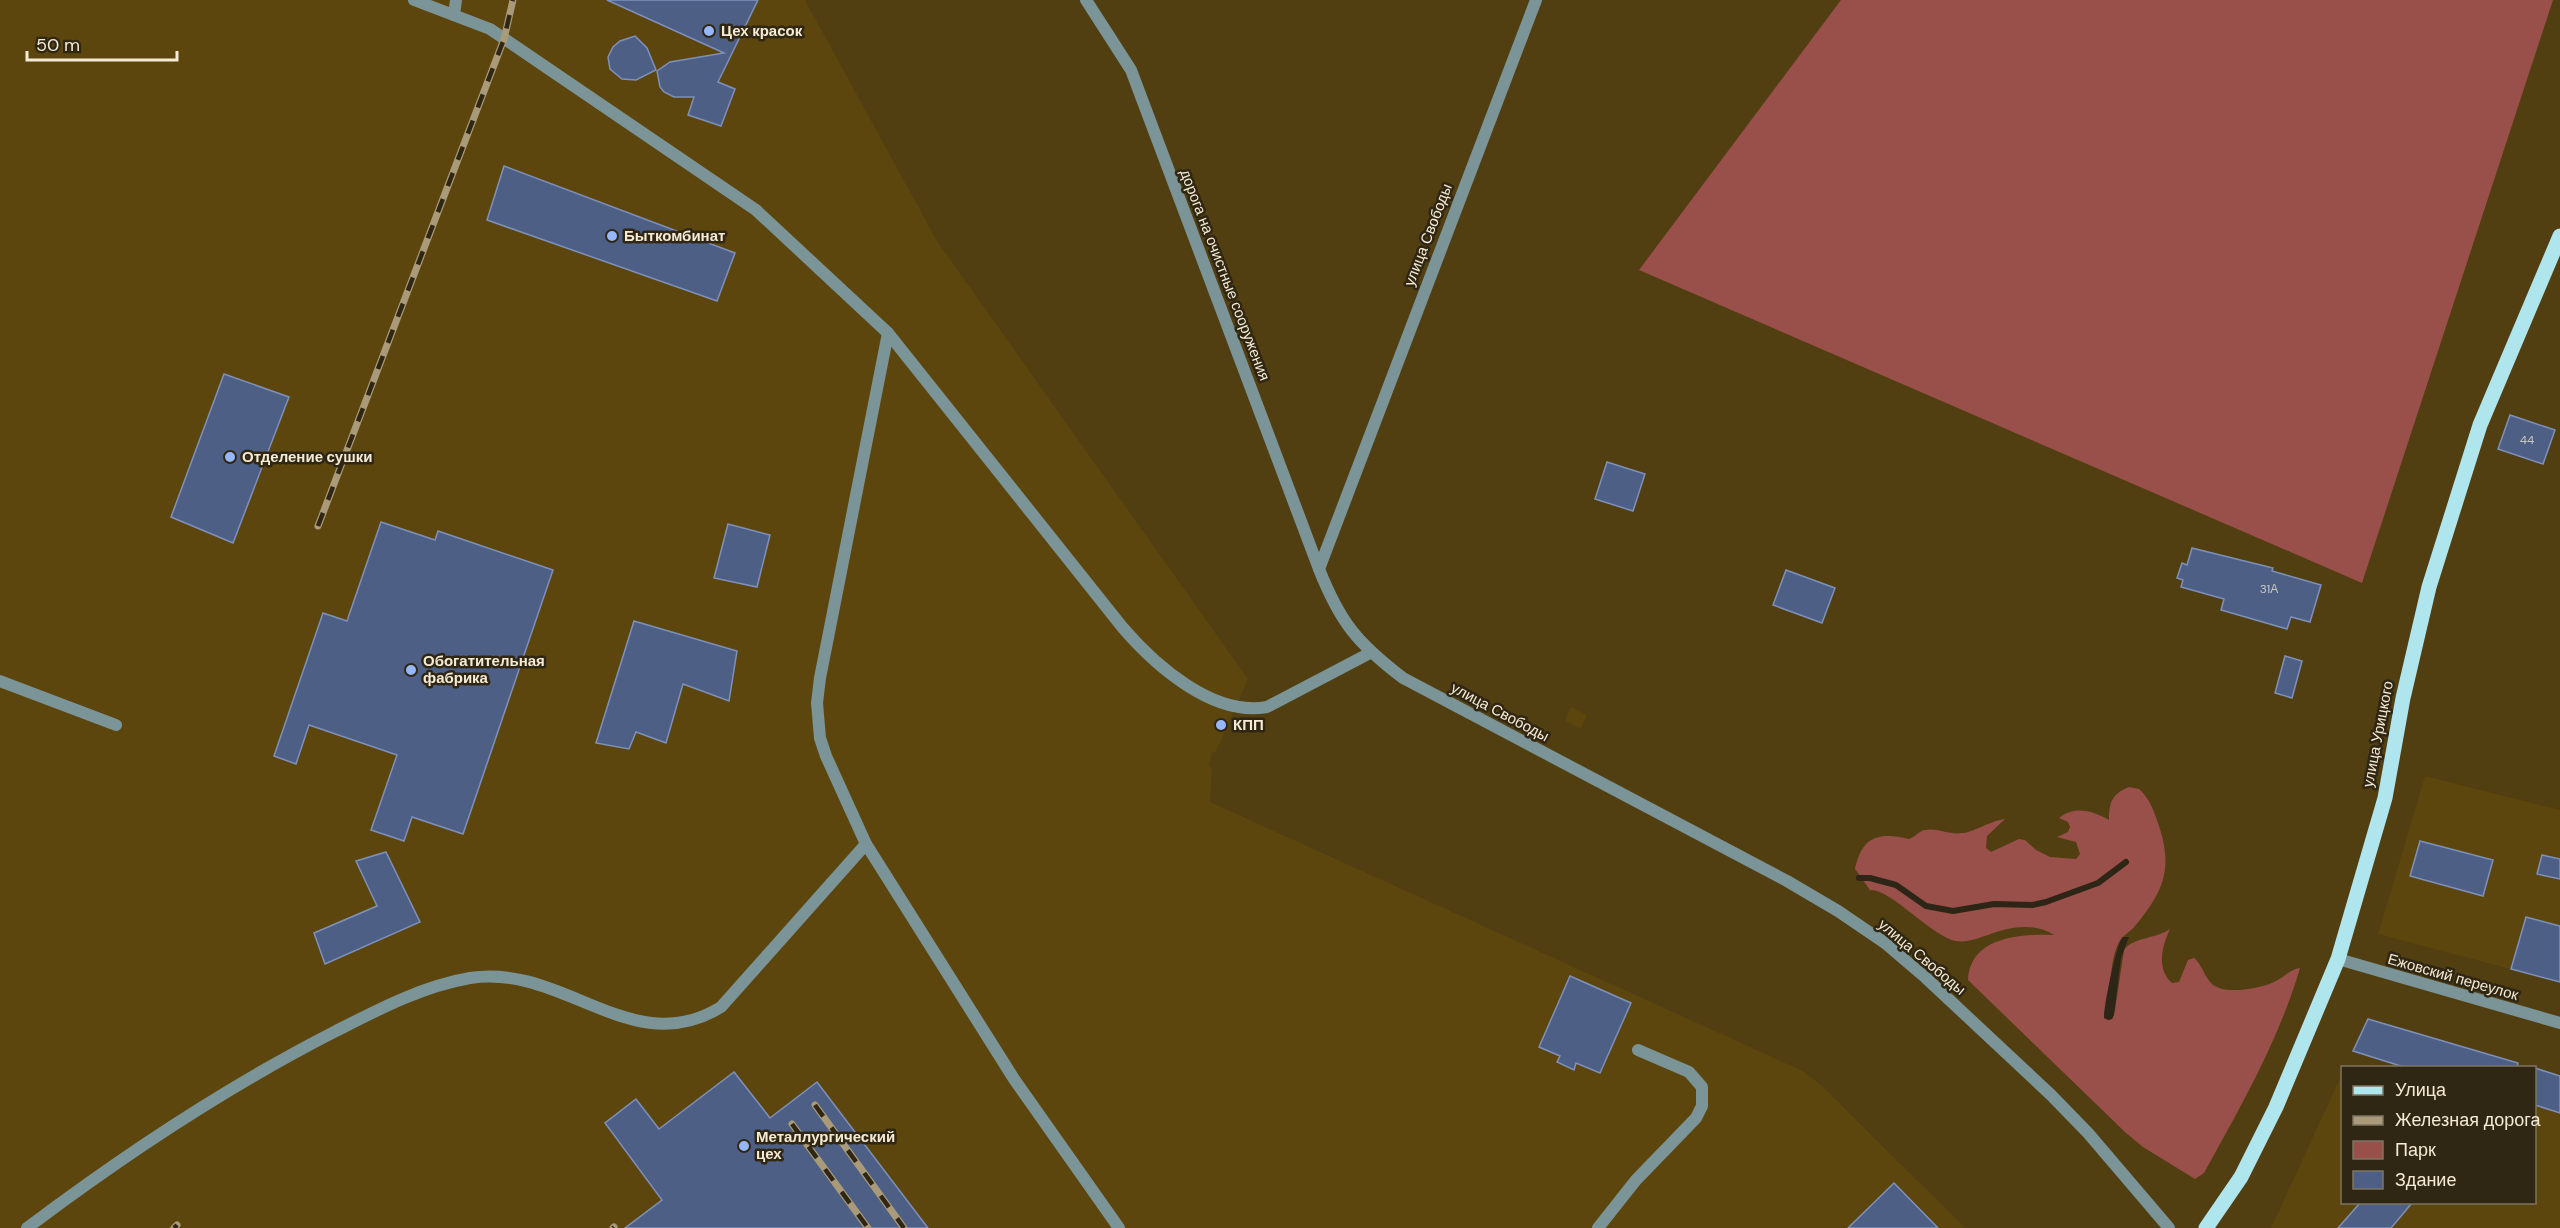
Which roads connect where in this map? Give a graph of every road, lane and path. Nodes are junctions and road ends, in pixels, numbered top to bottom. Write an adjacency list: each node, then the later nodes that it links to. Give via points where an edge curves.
1 (414, 0): 5 (street)
2 (456, 0): 5 (street)
3 (1086, 0): 8 (street, дорога на очистные сооружения, via 1131,70)
4 (1536, 0): 8 (street, улица Свободы)
5 (454, 15): 7 (street, via 490,29 756,210)
6 (2560, 236): 13 (main road, улица Урицкого, via 2480,425 2428,587 2385,798)
7 (888, 333): 9 (street, via 1123,628 1164,670 1185,684 1237,707 1256,709 1267,707); 12 (street, via 817,703 817,723 826,756)
8 (1319, 568): 9 (street, улица Свободы, via 1341,616)
9 (1370, 653): 19 (street, улица Свободы, via 1402,678 1787,881 1885,943 2051,1095)
10 (0, 681): 11 (street)
11 (116, 725)
12 (866, 844): 16 (street, via 721,1007 708,1015 680,1024 643,1023 539,984 498,975 436,986 296,1052 142,1146); 17 (street, via 1014,1079)
13 (2338, 959): 14 (street, Ежовский переулок); 20 (main road, улица Урицкого, via 2262,1136 2241,1177)
14 (2560, 1023)
15 (1638, 1050): 18 (street, via 1689,1072 1702,1087 1702,1106 1696,1118 1636,1180)
16 (27, 1228)
17 (1119, 1228)
18 (1598, 1228)
19 (2169, 1228)
20 (2206, 1228)

